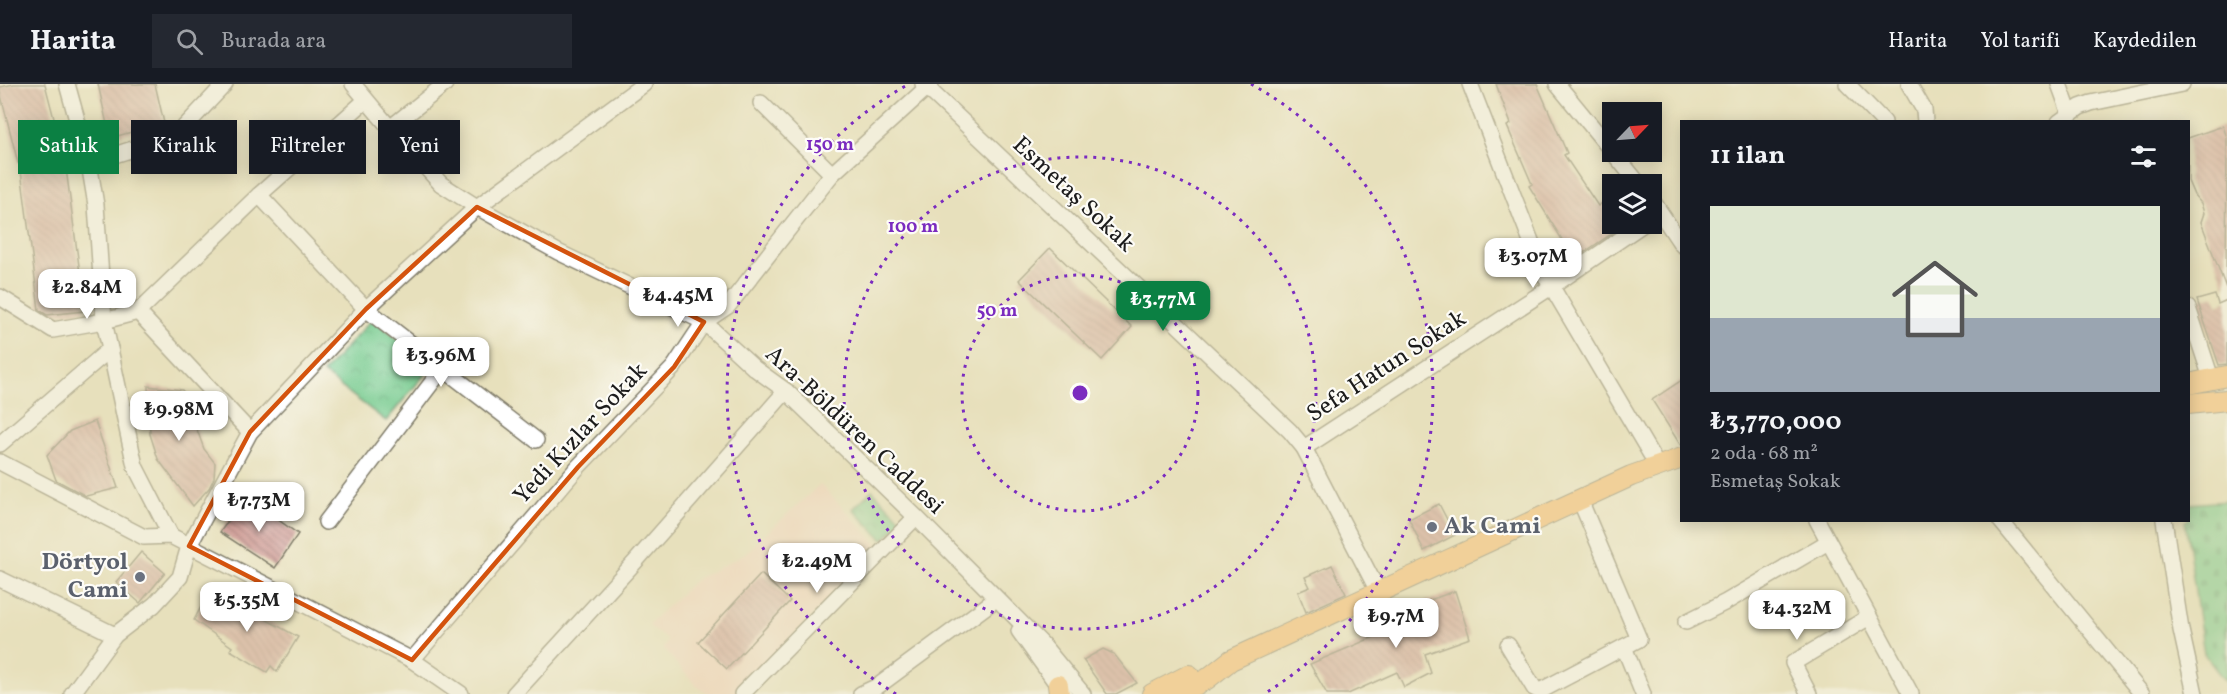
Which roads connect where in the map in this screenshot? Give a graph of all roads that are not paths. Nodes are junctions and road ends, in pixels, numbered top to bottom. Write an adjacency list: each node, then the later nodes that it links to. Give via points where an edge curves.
1 (67, 84): 17 (street)
2 (225, 84): 22 (street, via 177,135)
3 (353, 84): 14 (street, Ara-Böldüren Caddesi)
4 (445, 84): 19 (street)
5 (645, 84): 28 (street)
6 (1470, 84): 32 (street)
7 (1557, 84): 26 (street)
8 (1847, 84): 20 (street)
9 (1909, 84): 21 (street, via 1924,110)
10 (2059, 84): 16 (street)
11 (2182, 84): 13 (street)
12 (927, 85): 25 (street, Yedi Kızlar Sokak); 49 (street, Esmetaş Sokak)
13 (2142, 89): 16 (street, via 2080,107)
14 (366, 100): 18 (street, Ara-Böldüren Caddesi); 27 (street)
15 (762, 103): 25 (street)
16 (2064, 118)
17 (77, 120)
18 (383, 120)
19 (400, 120)
20 (1882, 120)
21 (1925, 120)
22 (119, 153)
23 (91, 174): 37 (street)
24 (432, 174): 28 (street, Ara-Böldüren Caddesi)
25 (832, 174): 38 (street, Yedi Kızlar Sokak, via 728,306)
26 (1631, 174)
27 (259, 195): 34 (street); 35 (street)
28 (477, 207): 34 (street); 38 (street, Ara-Böldüren Caddesi, via 558,252)
29 (1662, 218): 31 (street)
30 (1628, 234): 32 (street, Sefa Hatun Sokak)
31 (1680, 242)
32 (1551, 287): 49 (street, Sefa Hatun Sokak); 52 (street)
33 (0, 297): 37 (street, via 53,330)
34 (366, 309): 40 (street); 46 (street)
35 (138, 312): 37 (street); 46 (street)
36 (2190, 312): 41 (street)
37 (104, 321): 39 (street)
38 (704, 322): 43 (street, Ara-Böldüren Caddesi, via 754,368); 70 (street, Yedi Kızlar Sokak, via 674,367 578,467)
39 (110, 349): 48 (street); 59 (street, via 135,466)
40 (442, 368): 47 (street); 55 (street)
41 (2219, 377): 42 (main road)
42 (2190, 384)
43 (786, 391): 54 (street, Ara-Böldüren Caddesi); 77 (street)
44 (2227, 400): 45 (main road)
45 (2190, 404)
46 (250, 432): 61 (street)
47 (536, 440)
48 (0, 444)
49 (1304, 448): 63 (street, Esmetaş Sokak)
50 (1680, 459): 52 (main road)
51 (0, 462): 59 (street, via 144,537)
52 (1657, 465): 53 (main road)
53 (1580, 500): 63 (main road); 69 (street, via 1640,639)
54 (916, 517): 64 (street, Ara-Böldüren Caddesi); 78 (street)
55 (326, 522)
56 (1818, 522): 60 (street)
57 (2002, 522): 85 (street)
58 (2163, 522): 86 (street)
59 (171, 536): 61 (street)
60 (1828, 542): 65 (street); 66 (street)
61 (189, 546): 67 (street, via 180,577 154,605); 70 (street)
62 (0, 579): 67 (street)
63 (1379, 593): 71 (main road)
64 (996, 599): 73 (street, Ara-Böldüren Caddesi); 79 (street, via 878,686); 80 (street, Ara-Böldüren Caddesi, via 1041,643)
65 (1869, 617): 83 (street, via 1793,663); 84 (street)
66 (1686, 622)
67 (115, 635): 75 (street)
68 (1508, 645): 72 (street, via 1534,688 1540,691)
69 (1624, 647): 72 (street); 82 (street)
70 (412, 660): 76 (street)
71 (1231, 660): 74 (main road); 81 (main road, via 1208,666)
72 (1563, 687)
73 (1060, 691)
74 (1182, 693)
75 (72, 694)
76 (461, 694)
77 (514, 694)
78 (742, 694)
79 (861, 694)
80 (1083, 694)
81 (1152, 694)
82 (1643, 694)
83 (1809, 694)
84 (1911, 694)
85 (2142, 694)
86 (2195, 694)

